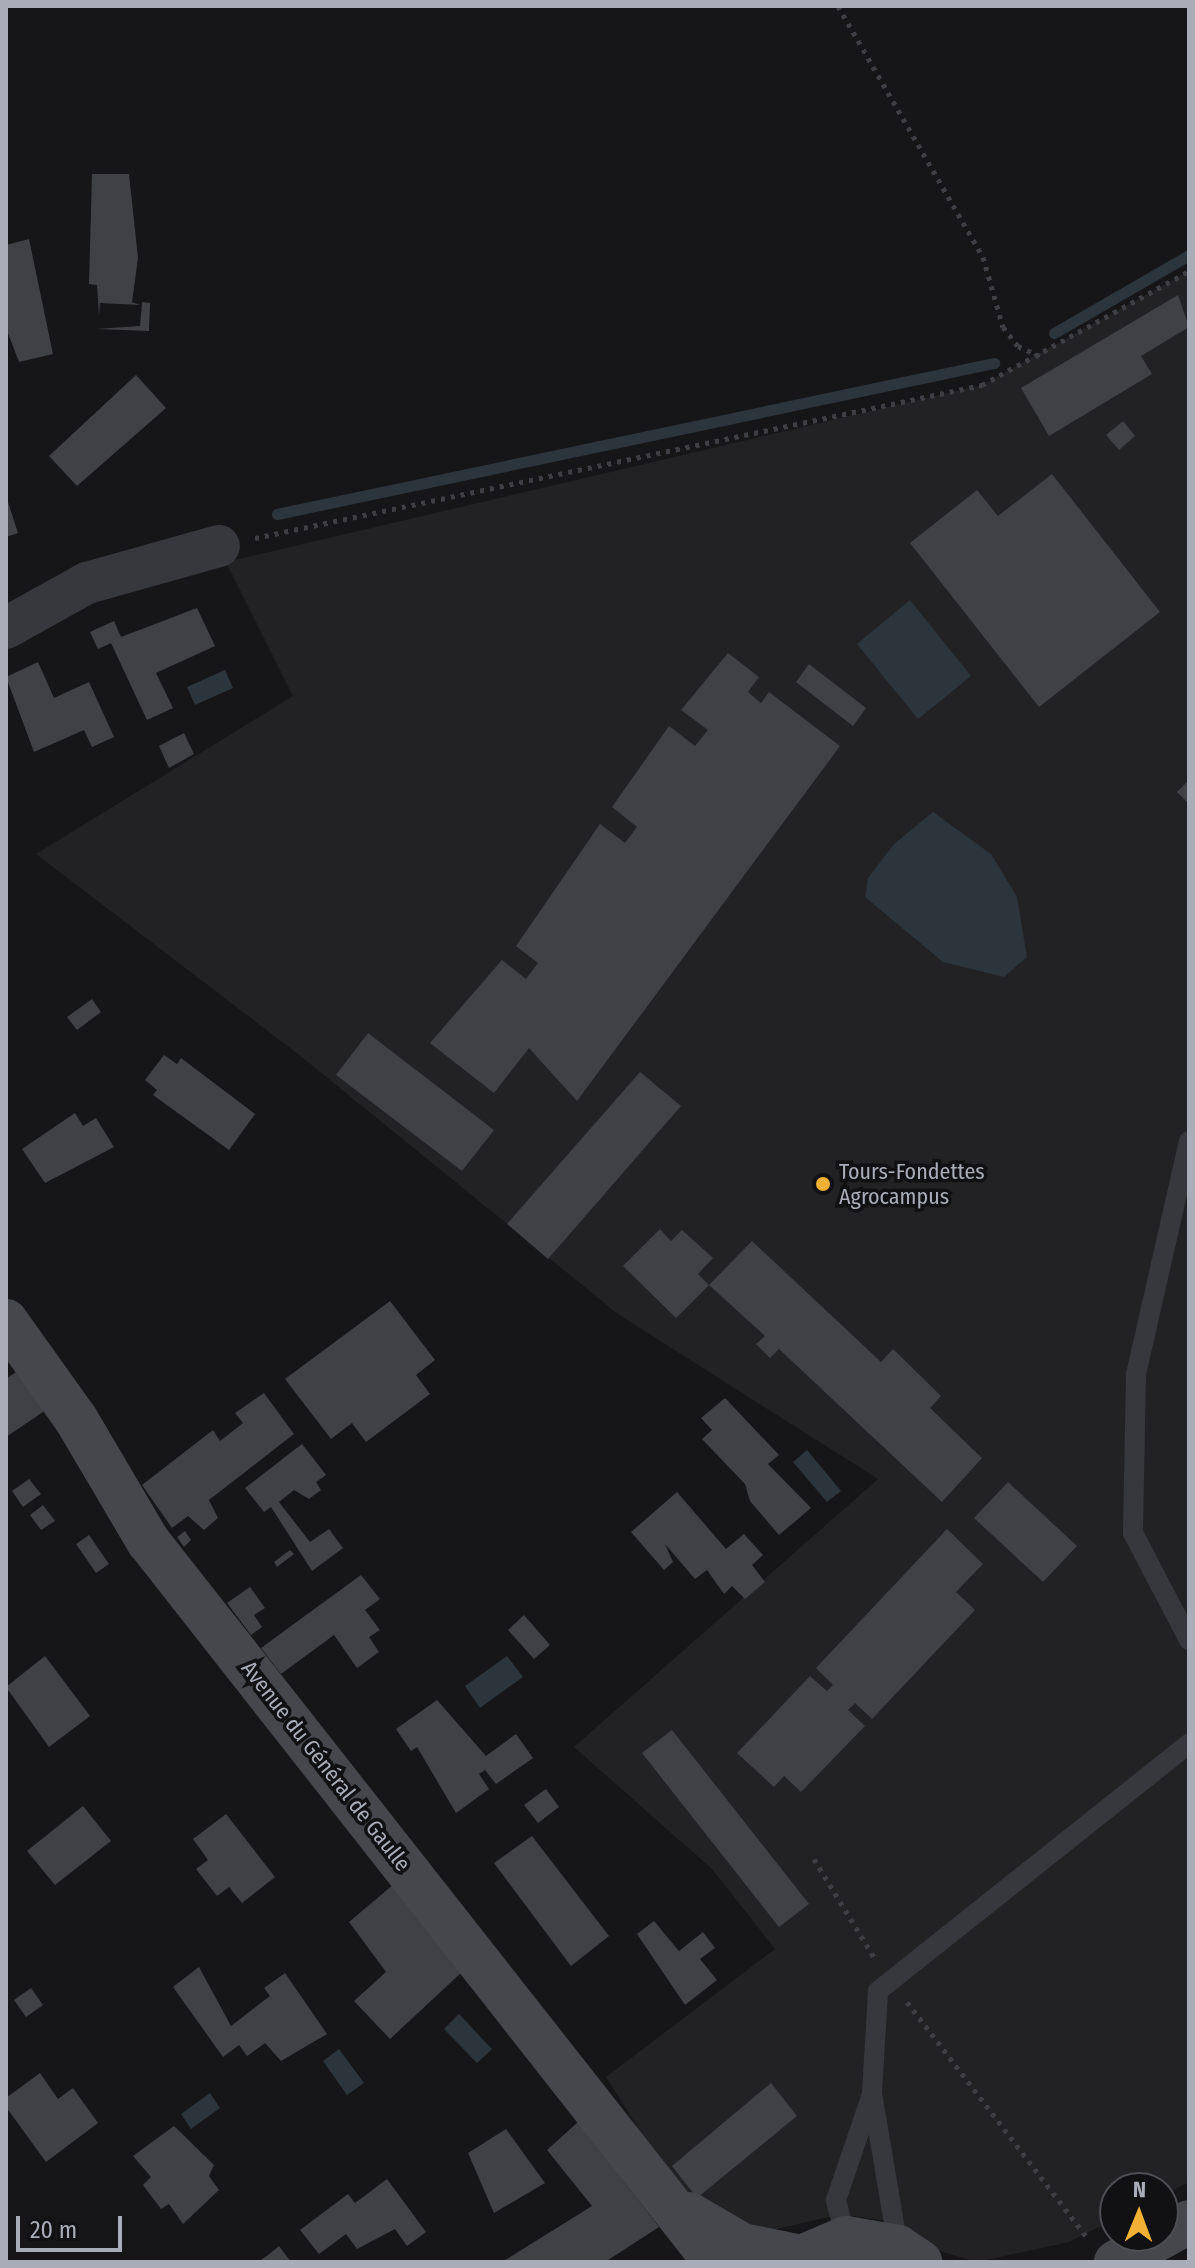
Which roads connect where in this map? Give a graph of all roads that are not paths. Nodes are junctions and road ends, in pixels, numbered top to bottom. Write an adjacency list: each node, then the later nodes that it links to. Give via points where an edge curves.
1 (219, 546): 2 (street, via 87,583)
2 (6, 628)
3 (1189, 1141): 5 (lane, via 1136,1374 1133,1533)
4 (6, 1322): 8 (street, Avenue du Général de Gaulle, via 148,1541)
5 (1189, 1640)
6 (1189, 1744): 7 (lane, via 888,1977 872,2009)
7 (872, 2093): 9 (lane, via 836,2200); 10 (lane)
8 (664, 2198): 11 (street, Avenue du Général de Gaulle, via 742,2245); 12 (street, Avenue du Général de Gaulle)
9 (846, 2238): 10 (street); 11 (street)
10 (909, 2255)
11 (794, 2259)
12 (715, 2262)

